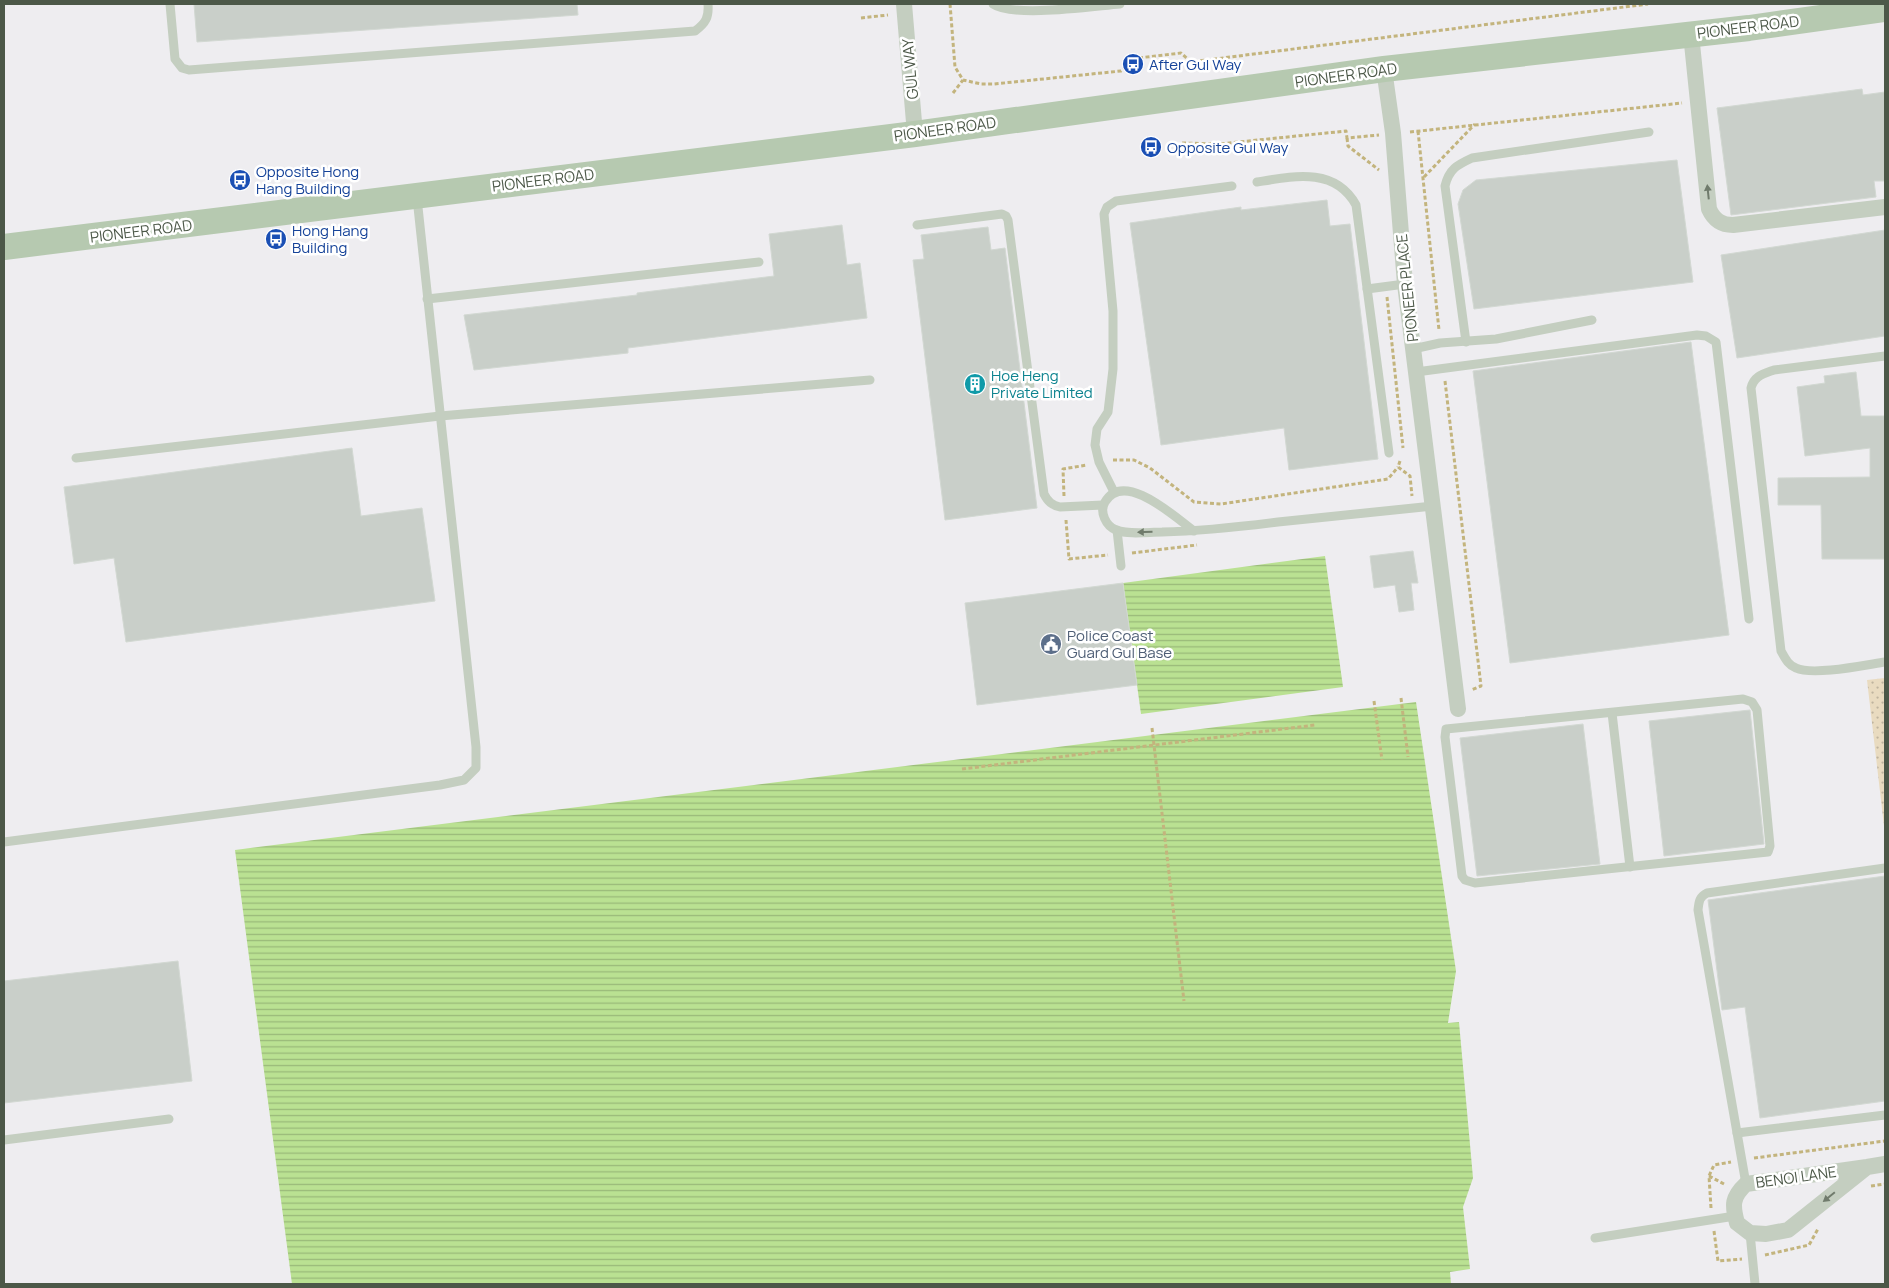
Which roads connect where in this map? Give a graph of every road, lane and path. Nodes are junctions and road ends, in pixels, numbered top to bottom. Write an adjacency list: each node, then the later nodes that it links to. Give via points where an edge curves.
1 (170, 4): 2 (lane, via 175,60 189,70 695,31 709,14)
2 (708, 4)
3 (904, 4): 20 (street, GUL WAY)
4 (950, 4): 13 (path, via 954,67)
5 (993, 4): 6 (lane, via 1007,9 1029,10)
6 (1120, 4)
7 (1648, 4): 13 (path, via 1191,62 1180,53 1138,58 1121,71 994,84)
8 (1885, 9): 11 (main road, PIONEER ROAD)
9 (889, 15): 10 (path)
10 (861, 18)
11 (1691, 34): 12 (main road, PIONEER ROAD); 15 (street)
12 (1384, 69): 19 (street, PIONEER PLACE); 20 (main road, PIONEER ROAD)
13 (963, 80): 14 (path)
14 (953, 93)
15 (1698, 102): 16 (path); 28 (street, one-way to 15, via 1734,225 1721,223 1709,209)
16 (1475, 124): 17 (path); 24 (path)
17 (1418, 131): 19 (path); 24 (path)
18 (1649, 132): 36 (lane, via 1472,158 1448,174 1445,186)
19 (1393, 133): 21 (path); 32 (street, PIONEER PLACE)
20 (915, 134): 27 (main road, PIONEER ROAD)
21 (1347, 138): 22 (path, via 1346,131 1219,144); 23 (path, via 1348,146)
22 (1182, 143)
23 (1385, 174)
24 (1424, 177): 37 (path)
25 (1257, 182): 33 (lane, via 1288,177 1322,178 1350,195 1356,205)
26 (1232, 186): 46 (lane, via 1116,201 1107,207 1104,214 1113,311 1113,369 1108,412 1098,429 1095,445)
27 (416, 196): 30 (main road, PIONEER ROAD); 34 (lane)
28 (1885, 207)
29 (917, 225): 51 (lane, via 1002,214 1008,220 1044,494 1054,505)
30 (4, 247)
31 (760, 262): 34 (lane)
32 (1405, 284): 33 (lane); 38 (street, PIONEER PLACE)
33 (1367, 289): 44 (lane)
34 (427, 299): 43 (lane)
35 (1592, 320): 36 (lane)
36 (1466, 342): 37 (lane)
37 (1440, 344): 38 (lane)
38 (1413, 349): 41 (street, PIONEER PLACE)
39 (1885, 356): 58 (lane, via 1774,370 1758,376 1751,388 1781,651 1796,669 1809,672)
40 (1443, 369): 41 (lane); 57 (lane, via 1697,335 1716,342); 61 (path, via 1481,686)
41 (1416, 372): 50 (street, PIONEER PLACE)
42 (870, 380): 43 (lane)
43 (440, 416): 45 (lane); 70 (lane, via 476,747 476,768 464,780)
44 (1389, 453)
45 (76, 458)
46 (1099, 462): 47 (path, via 1134,460 1150,468 1194,502 1221,504 1388,479); 48 (lane); 51 (path, via 1063,469)
47 (1398, 466)
48 (1114, 492): 49 (lane); 53 (lane, via 1125,490 1142,494)
49 (1103, 505): 51 (lane); 52 (lane, via 1104,517)
50 (1433, 506): 53 (lane); 61 (street, PIONEER PLACE)
51 (1065, 507): 55 (path, via 1069,559)
52 (1117, 530): 53 (lane, one-way to 52); 55 (lane)
53 (1194, 531)
54 (1198, 545): 55 (path)
55 (1120, 554): 56 (lane)
56 (1121, 566)
57 (1749, 619)
58 (1885, 662)
59 (1401, 698): 67 (path)
60 (1374, 701): 68 (path)
61 (1458, 703): 64 (lane)
62 (1612, 713): 64 (lane); 71 (lane); 71 (lane, via 1743,699 1752,702 1757,710 1768,852)
63 (1315, 725): 66 (path)
64 (1459, 727): 71 (lane, via 1446,729 1445,737 1465,880 1475,883)
65 (1152, 728): 66 (path)
66 (1154, 745): 69 (path); 73 (path)
67 (1408, 757)
68 (1382, 760)
69 (962, 769)
70 (4, 842)
71 (1630, 866)
72 (1885, 868): 76 (lane, via 1707,893 1699,901)
73 (1184, 1001)
74 (1885, 1115): 76 (lane)
75 (169, 1119): 77 (lane)
76 (1737, 1132): 79 (lane)
77 (4, 1140)
78 (1885, 1141): 79 (path)
79 (1742, 1159): 82 (lane)
80 (1885, 1164): 81 (street, BENOI LANE)
81 (1867, 1166): 82 (street, BENOI LANE); 84 (street, BENOI LANE, one-way to 84, via 1788,1230)
82 (1746, 1184): 83 (street, BENOI LANE, via 1737,1192)
83 (1735, 1216): 84 (street, via 1737,1223); 85 (lane)
84 (1750, 1233): 86 (lane)
85 (1595, 1238)
86 (1755, 1284)

